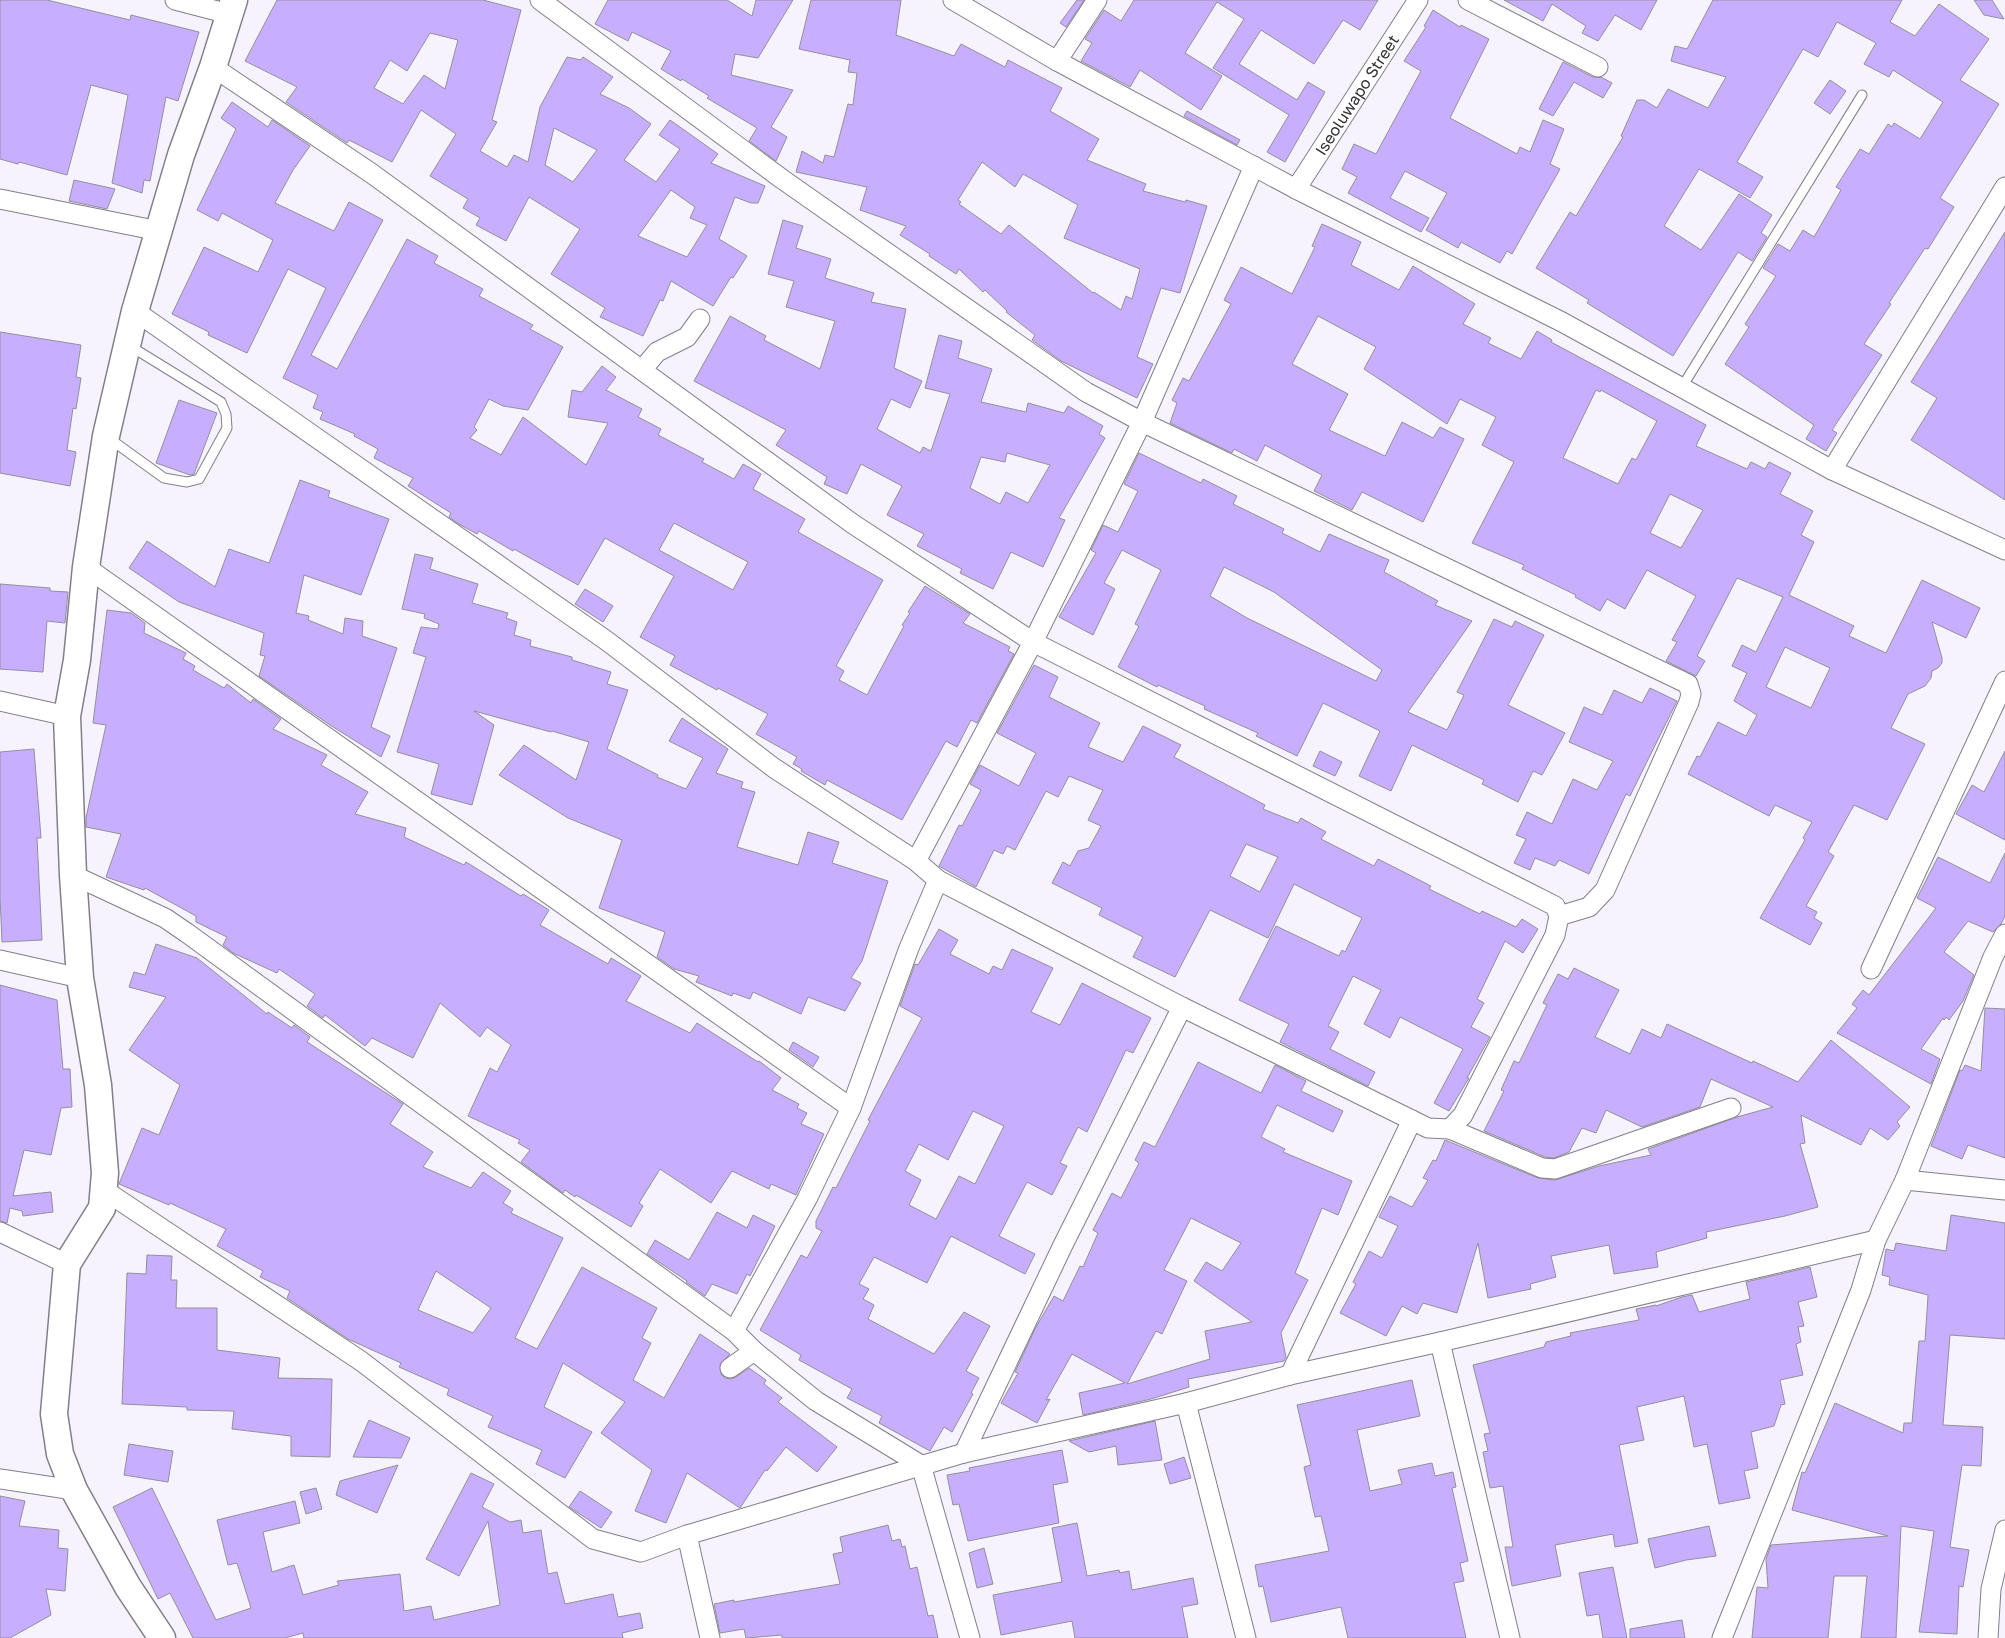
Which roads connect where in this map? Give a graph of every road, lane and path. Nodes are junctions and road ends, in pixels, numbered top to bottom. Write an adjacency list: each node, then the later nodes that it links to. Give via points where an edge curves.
1 (175, 0): 7 (street)
2 (540, 0): 22 (street, via 782,179 1086,392)
3 (953, 0): 8 (street)
4 (1097, 0): 8 (street)
5 (1418, 0): 14 (street, Iseoluwapo Street)
6 (1468, 0): 9 (street)
7 (232, 7): 10 (street)
8 (1057, 61): 12 (street)
9 (1598, 66)
10 (213, 67): 16 (street, via 181,154); 20 (street, via 371,173)
11 (1862, 95): 21 (lane)
12 (1254, 166): 14 (street); 22 (street)
13 (2005, 187): 24 (street)
14 (1296, 189): 21 (street, via 1562,322)
15 (0, 199): 16 (street)
16 (159, 231): 17 (street)
17 (135, 311): 19 (street); 31 (street, via 607,641 774,768)
18 (700, 319): 20 (street, via 687,337 657,352)
19 (127, 344): 23 (street); 23 (lane, via 220,402 226,414 227,428 199,478 187,482 164,478)
20 (642, 370): 27 (street, via 853,524)
21 (1682, 388): 24 (street)
22 (1142, 422): 27 (street); 34 (street, via 1688,684 1689,702 1605,890 1588,907)
23 (106, 436): 26 (street)
24 (1832, 470): 25 (street)
25 (2005, 550)
26 (86, 567): 30 (street, via 77,660); 40 (street)
27 (1033, 642): 31 (street); 34 (street, via 1555,906)
28 (2005, 681): 37 (street)
29 (0, 701): 30 (street)
30 (67, 716): 32 (street)
31 (916, 861): 33 (street)
32 (73, 875): 38 (street); 50 (street, via 165,918 187,932)
33 (938, 880): 39 (street); 40 (street, via 909,948)
34 (1559, 916): 43 (street, via 1555,935 1536,974 1463,1115)
35 (2005, 934): 44 (street)
36 (0, 960): 38 (street)
37 (1871, 969)
38 (80, 978): 45 (street, via 98,1085)
39 (1182, 1007): 42 (street); 56 (street, via 1063,1245)
40 (851, 1108): 50 (street, via 807,1199)
41 (1731, 1108): 43 (street, via 1555,1169 1542,1168)
42 (1412, 1120): 43 (street, via 1428,1128); 54 (street)
43 (1450, 1129)
44 (1905, 1180): 46 (street); 48 (street)
45 (104, 1190): 49 (street, via 102,1208); 61 (street, via 361,1361 593,1539 640,1552)
46 (2005, 1190)
47 (0, 1232): 49 (street)
48 (1876, 1240): 51 (street); 67 (street, via 1861,1290)
49 (67, 1264): 59 (street, via 54,1414 60,1454)
50 (734, 1331): 52 (street)
51 (1440, 1342): 54 (street); 66 (street)
52 (754, 1350): 53 (street); 57 (street, via 816,1401)
53 (730, 1368)
54 (1290, 1375): 55 (street)
55 (1186, 1403): 56 (street); 65 (street)
56 (964, 1454): 57 (street)
57 (921, 1465): 61 (street); 64 (street)
58 (0, 1479): 59 (street)
59 (74, 1490): 62 (street, via 128,1588)
60 (2005, 1530): 68 (street, via 1991,1589)
61 (687, 1535): 63 (street)
62 (162, 1638)
63 (710, 1638)
64 (970, 1638)
65 (1246, 1638)
66 (1510, 1638)
67 (1722, 1638)
68 (1988, 1638)

